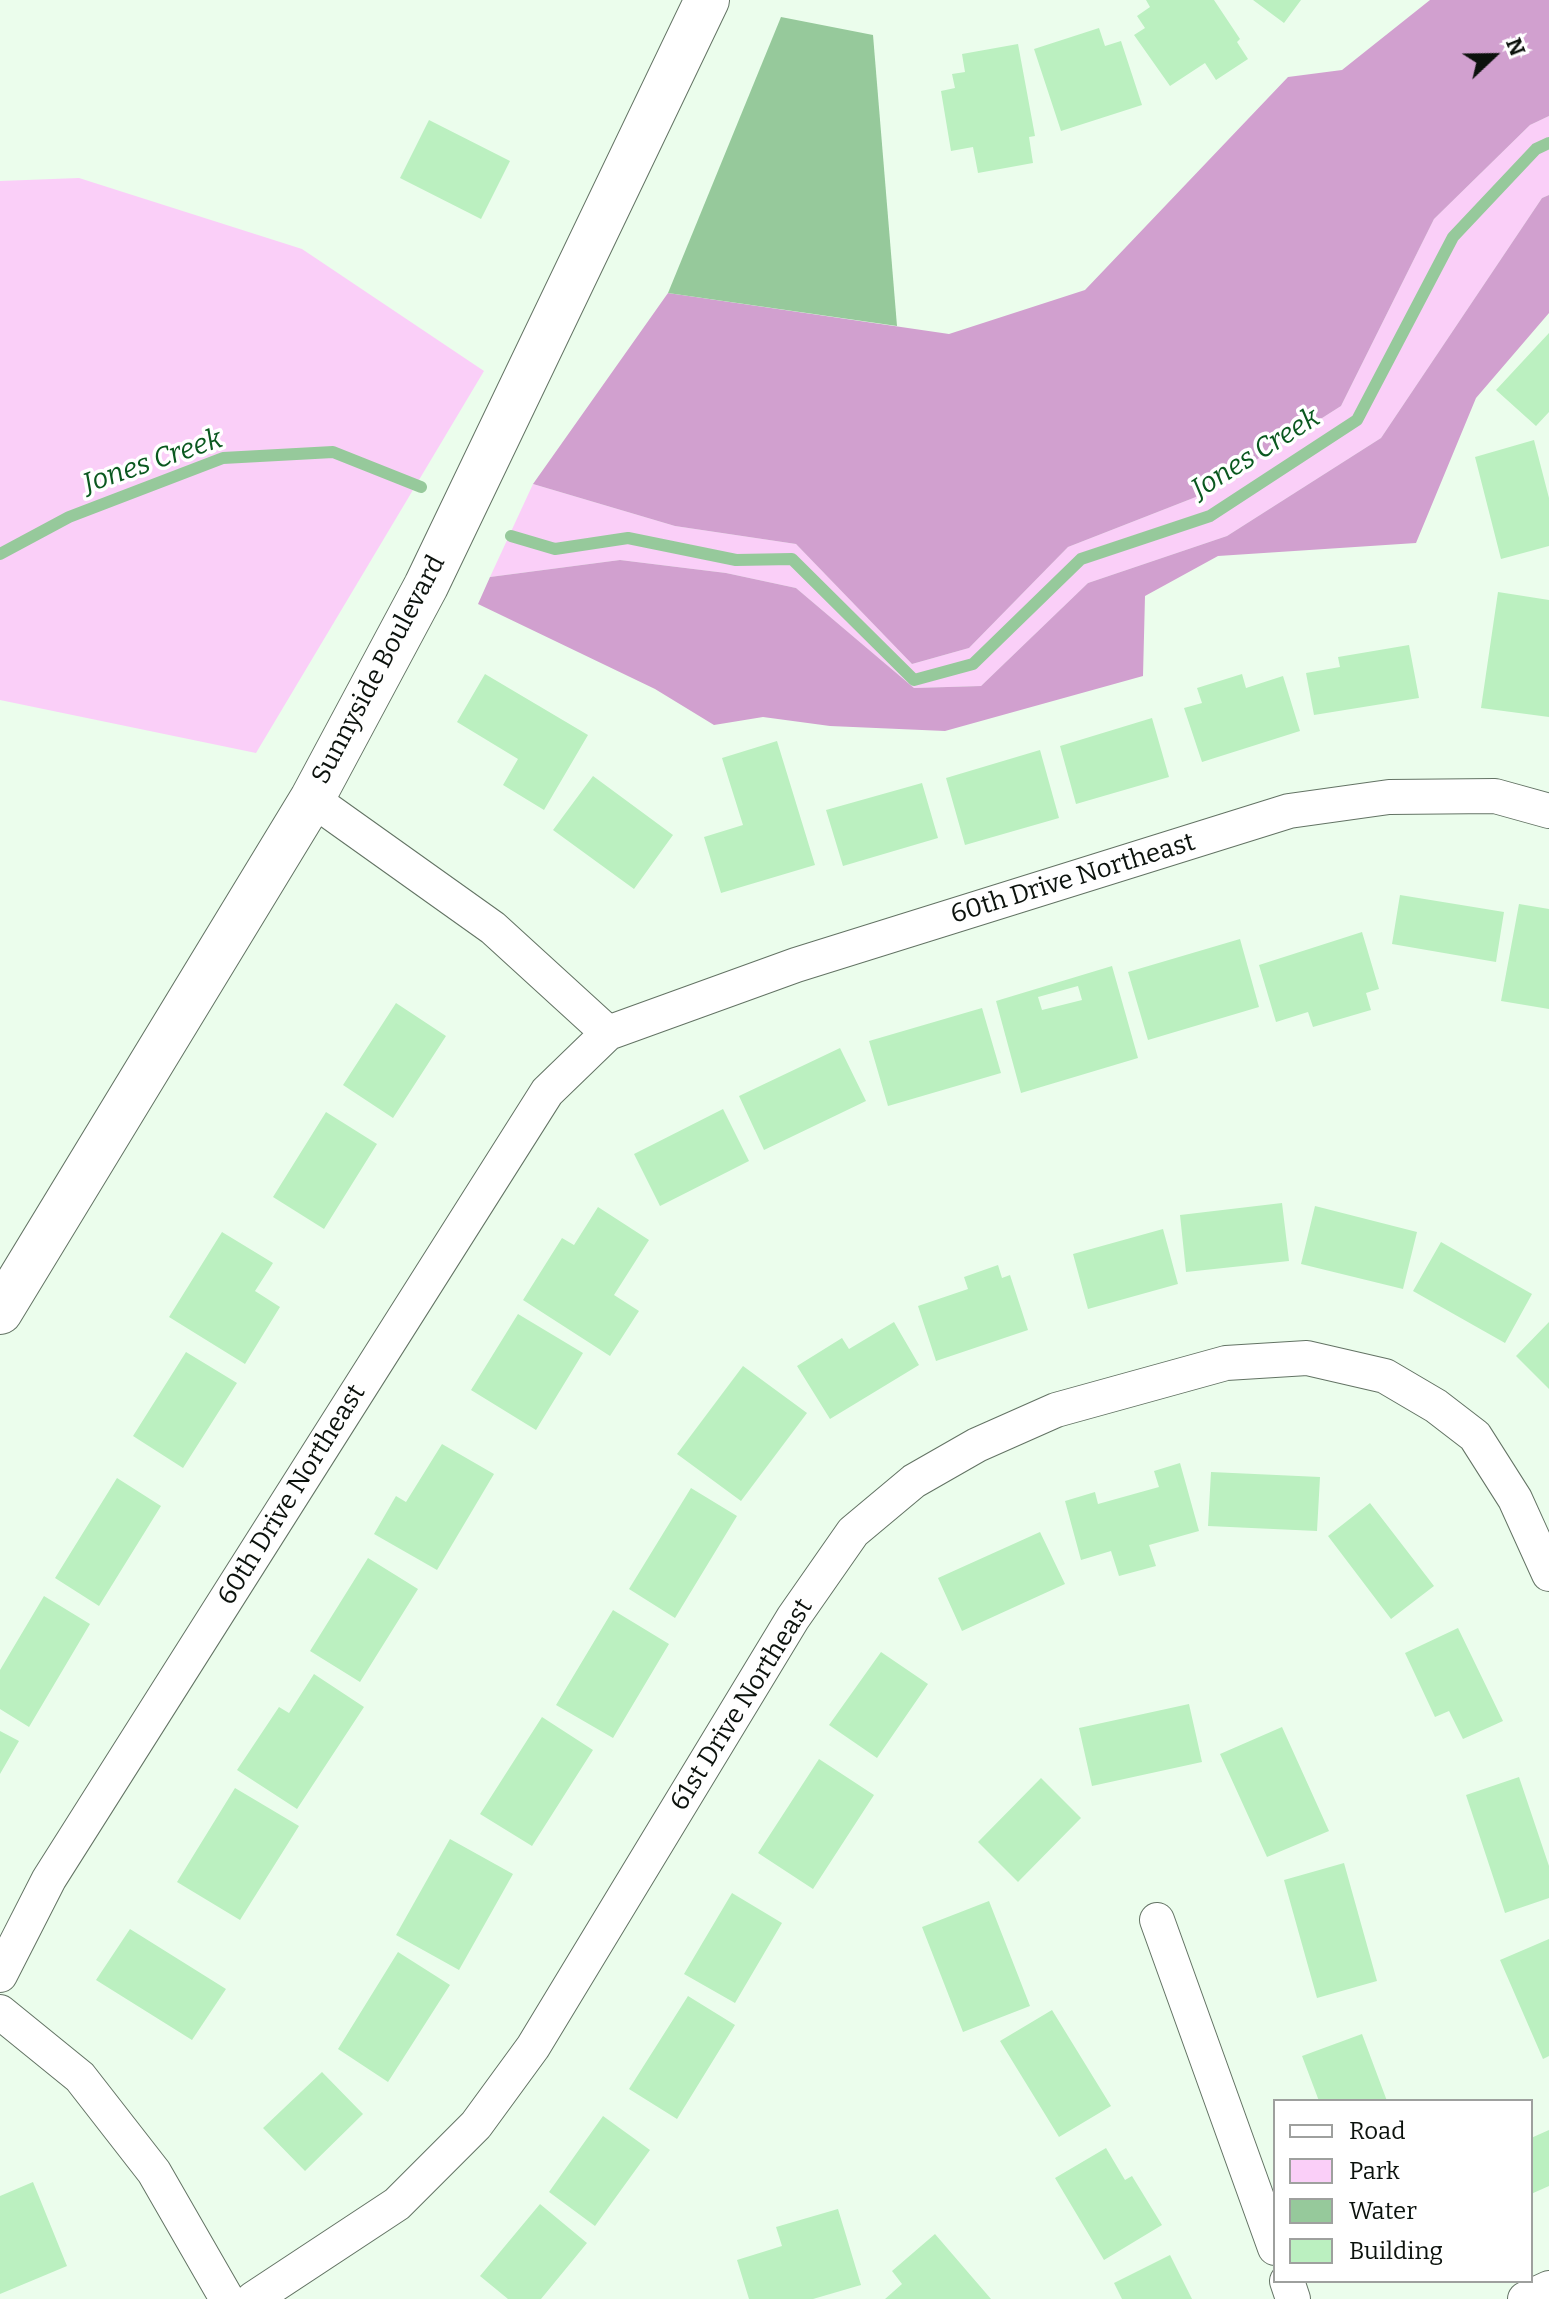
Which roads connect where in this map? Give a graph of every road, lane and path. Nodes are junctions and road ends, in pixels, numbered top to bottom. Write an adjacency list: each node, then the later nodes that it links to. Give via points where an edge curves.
1 (707, 0): 2 (street, Sunnyside Boulevard, via 426,586)
2 (312, 799): 4 (street, via 493,928); 5 (street, Sunnyside Boulevard)
3 (1549, 811): 4 (street, 60th Drive Northeast, via 1495,796 1389,797 1289,811 796,965)
4 (608, 1033): 8 (street, 60th Drive Northeast, via 547,1092 49,1879)
5 (0, 1312)
6 (1549, 1574): 13 (street, 61st Drive Northeast, via 1515,1499 1475,1436 1385,1376 1307,1358 1226,1363 1056,1410 977,1445 914,1481 853,1532 793,1618 533,2047 476,2125 397,2204)
7 (1157, 1920): 10 (street)
8 (0, 1975)
9 (0, 2012): 12 (street, via 80,2077 154,2172)
10 (1273, 2242)
11 (1549, 2288): 14 (street)
12 (227, 2299)
13 (253, 2299)
14 (1525, 2299)

